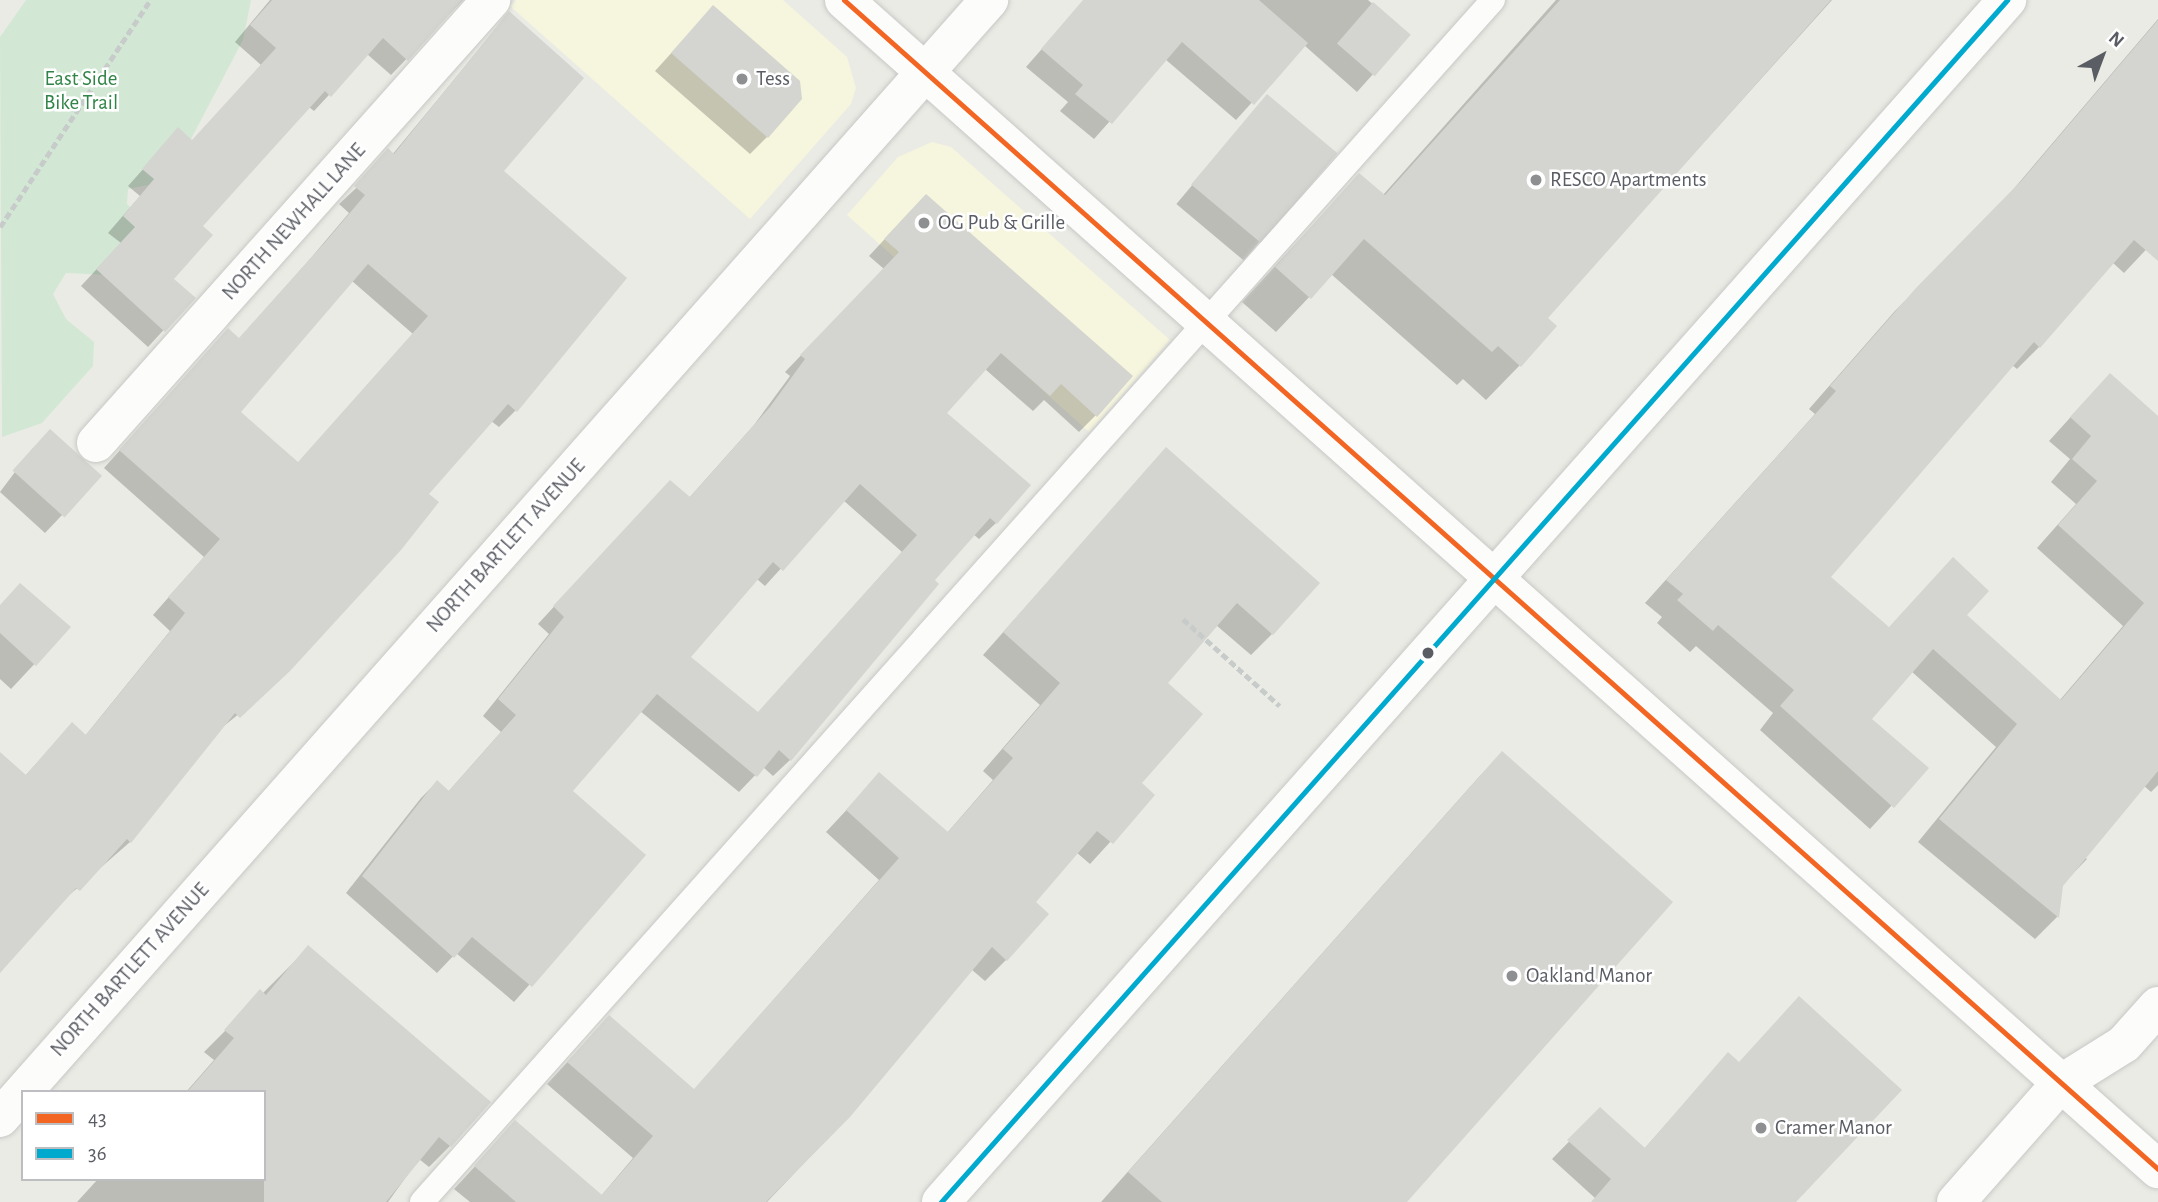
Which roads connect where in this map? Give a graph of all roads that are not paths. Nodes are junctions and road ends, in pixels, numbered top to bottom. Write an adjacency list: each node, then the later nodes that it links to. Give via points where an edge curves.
1 (492, 0): 8 (street, NORTH NEWHALL LANE)
2 (844, 0): 6 (street)
3 (989, 0): 6 (street, NORTH BARTLETT AVENUE)
4 (1493, 0): 7 (lane)
5 (2007, 0): 9 (street)
6 (925, 72): 7 (street); 12 (street, NORTH BARTLETT AVENUE)
7 (1207, 321): 9 (street); 16 (lane)
8 (96, 443)
9 (1495, 580): 11 (street); 17 (street)
10 (2158, 1006): 11 (street, via 2124,1044)
11 (2060, 1084): 15 (street); 18 (street)
12 (25, 1090)
13 (21, 1094): 14 (street, NORTH BARTLETT AVENUE)
14 (0, 1118)
15 (2158, 1169)
16 (422, 1202)
17 (941, 1202)
18 (1956, 1202)

